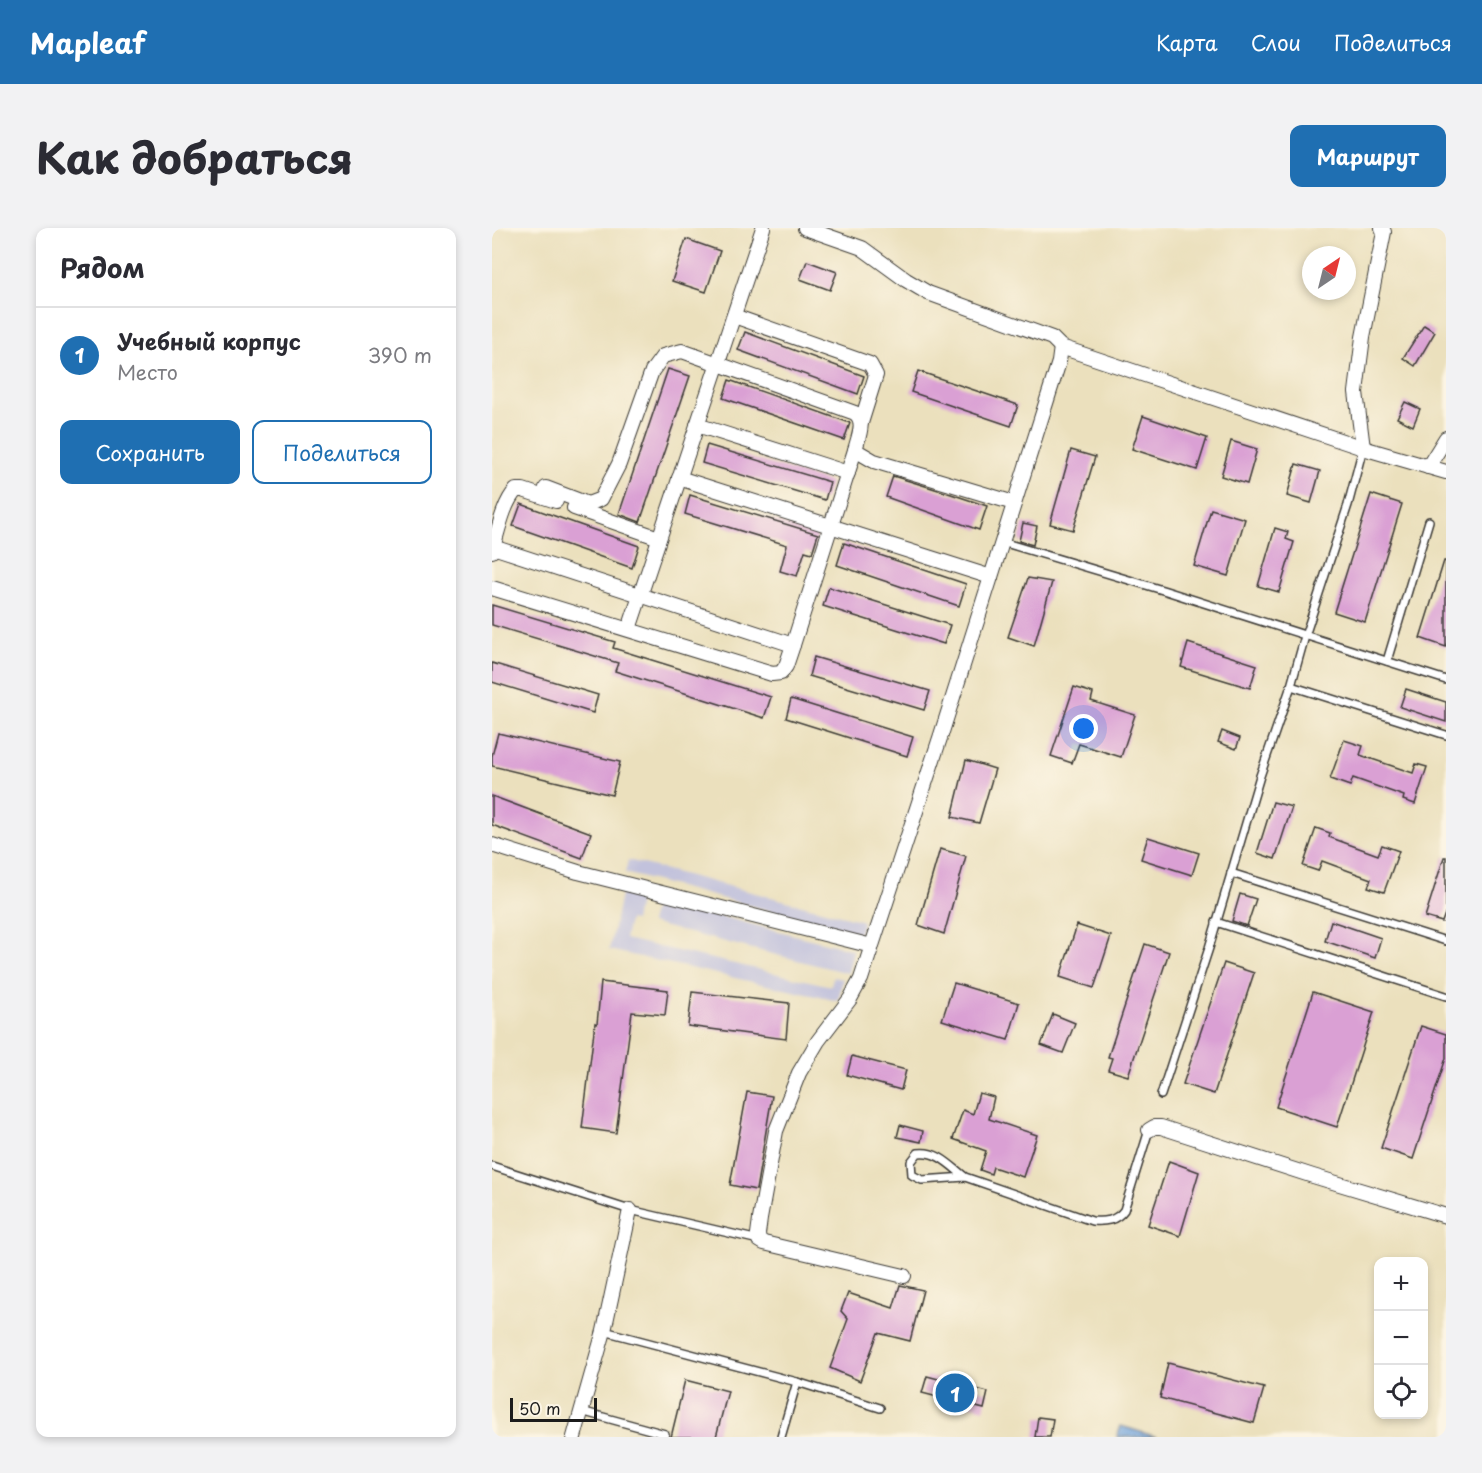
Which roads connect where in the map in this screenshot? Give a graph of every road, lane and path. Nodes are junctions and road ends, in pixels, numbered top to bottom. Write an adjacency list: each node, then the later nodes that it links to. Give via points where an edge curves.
1 (763, 228): 4 (street)
2 (805, 228): 5 (street, via 862,248 928,293 1052,338)
3 (1382, 228): 10 (street, via 1356,392)
4 (734, 316): 6 (street); 7 (street, via 870,364 876,375)
5 (1061, 347): 10 (street); 17 (street)
6 (717, 364): 7 (street, via 855,413); 8 (street); 16 (street, via 682,351 663,356 652,371 619,464 601,499 588,504)
7 (861, 423): 11 (street)
8 (697, 424): 14 (street); 15 (street)
9 (1446, 438): 12 (street)
10 (1363, 448): 12 (street); 27 (lane)
11 (855, 450): 14 (street); 17 (street, via 874,461)
12 (1428, 467): 13 (street)
13 (1446, 472)
14 (848, 473): 19 (street)
15 (680, 478): 19 (street); 20 (street)
16 (546, 489)
17 (1014, 503): 21 (street)
18 (1429, 521): 29 (lane)
19 (831, 526): 23 (street); 28 (street)
20 (659, 538): 22 (street, via 516,490 505,509); 25 (street)
21 (1002, 542): 23 (street); 27 (lane)
22 (493, 549): 25 (street)
23 (991, 577): 37 (street)
24 (492, 588): 26 (street)
25 (640, 596): 26 (street); 28 (street)
26 (629, 629): 28 (street, via 772,674 781,673)
27 (1305, 636): 29 (lane); 31 (lane)
28 (793, 645)
29 (1387, 661): 30 (lane)
30 (1446, 680)
31 (1291, 686): 32 (lane); 34 (lane)
32 (1446, 735)
33 (492, 845): 37 (street, via 578,872)
34 (1231, 873): 35 (lane); 36 (lane)
35 (1216, 922): 38 (lane); 39 (lane)
36 (1446, 941)
37 (872, 946): 45 (street, via 850,999 799,1073 776,1131)
38 (1446, 996)
39 (1161, 1095)
40 (1149, 1130): 42 (lane, via 1124,1210 1104,1222); 44 (street, via 1161,1127)
41 (492, 1166): 43 (lane)
42 (964, 1178): 42 (lane, via 922,1180 912,1175 910,1162 918,1152 926,1152 939,1156)
43 (630, 1210): 45 (lane); 47 (street)
44 (1446, 1216)
45 (759, 1240): 46 (street)
46 (904, 1276)
47 (604, 1330): 48 (lane); 50 (street)
48 (797, 1382): 49 (lane); 53 (lane)
49 (880, 1408)
50 (581, 1411): 51 (lane); 52 (street)
51 (665, 1434)
52 (574, 1437)
53 (782, 1437)

